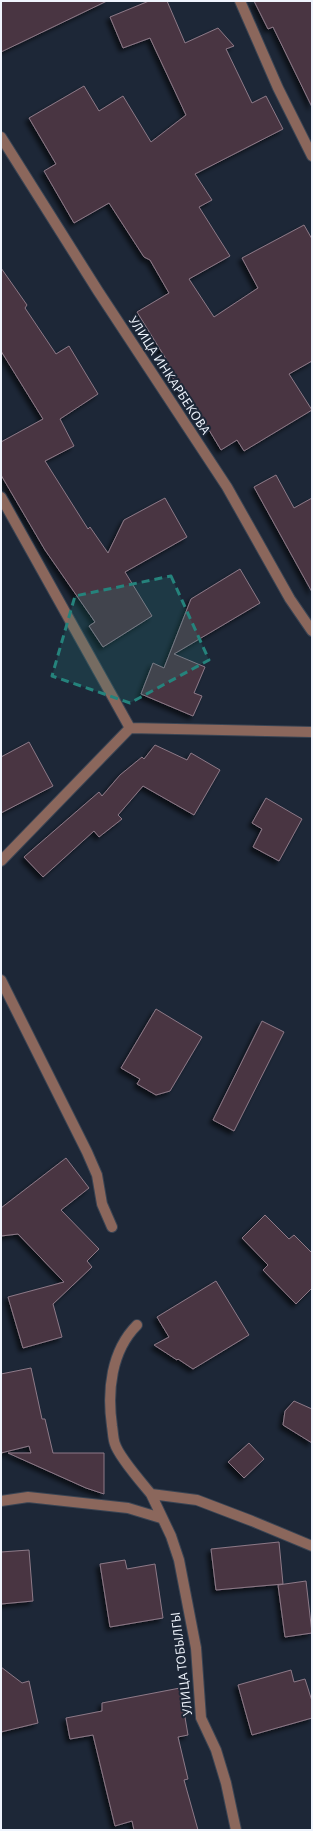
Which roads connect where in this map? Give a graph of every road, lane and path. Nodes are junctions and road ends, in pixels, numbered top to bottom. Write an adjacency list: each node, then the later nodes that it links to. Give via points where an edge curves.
1 (240, 1): 3 (street, via 278,88)
2 (1, 137): 5 (street, УЛИЦА ИНКАРБЕКОВА, via 98,291 227,487 290,599)
3 (312, 156)
4 (1, 497): 6 (street)
5 (312, 631)
6 (130, 728): 7 (street); 8 (street)
7 (312, 732)
8 (1, 861)
9 (1, 980): 10 (street, via 88,1152 97,1175 102,1204)
10 (112, 1227)
11 (137, 1325): 12 (street, УЛИЦА ТОБЫЛГЫ, via 130,1332 118,1354 110,1382 111,1414 115,1444)
12 (151, 1494): 14 (street, УЛИЦА ТОБЫЛГЫ); 15 (street, via 197,1500)
13 (1, 1501): 14 (street, via 35,1498 128,1508)
14 (161, 1518): 16 (street, УЛИЦА ТОБЫЛГЫ, via 171,1536 185,1587 196,1648 201,1718 216,1750)
15 (312, 1546)
16 (236, 1830)

